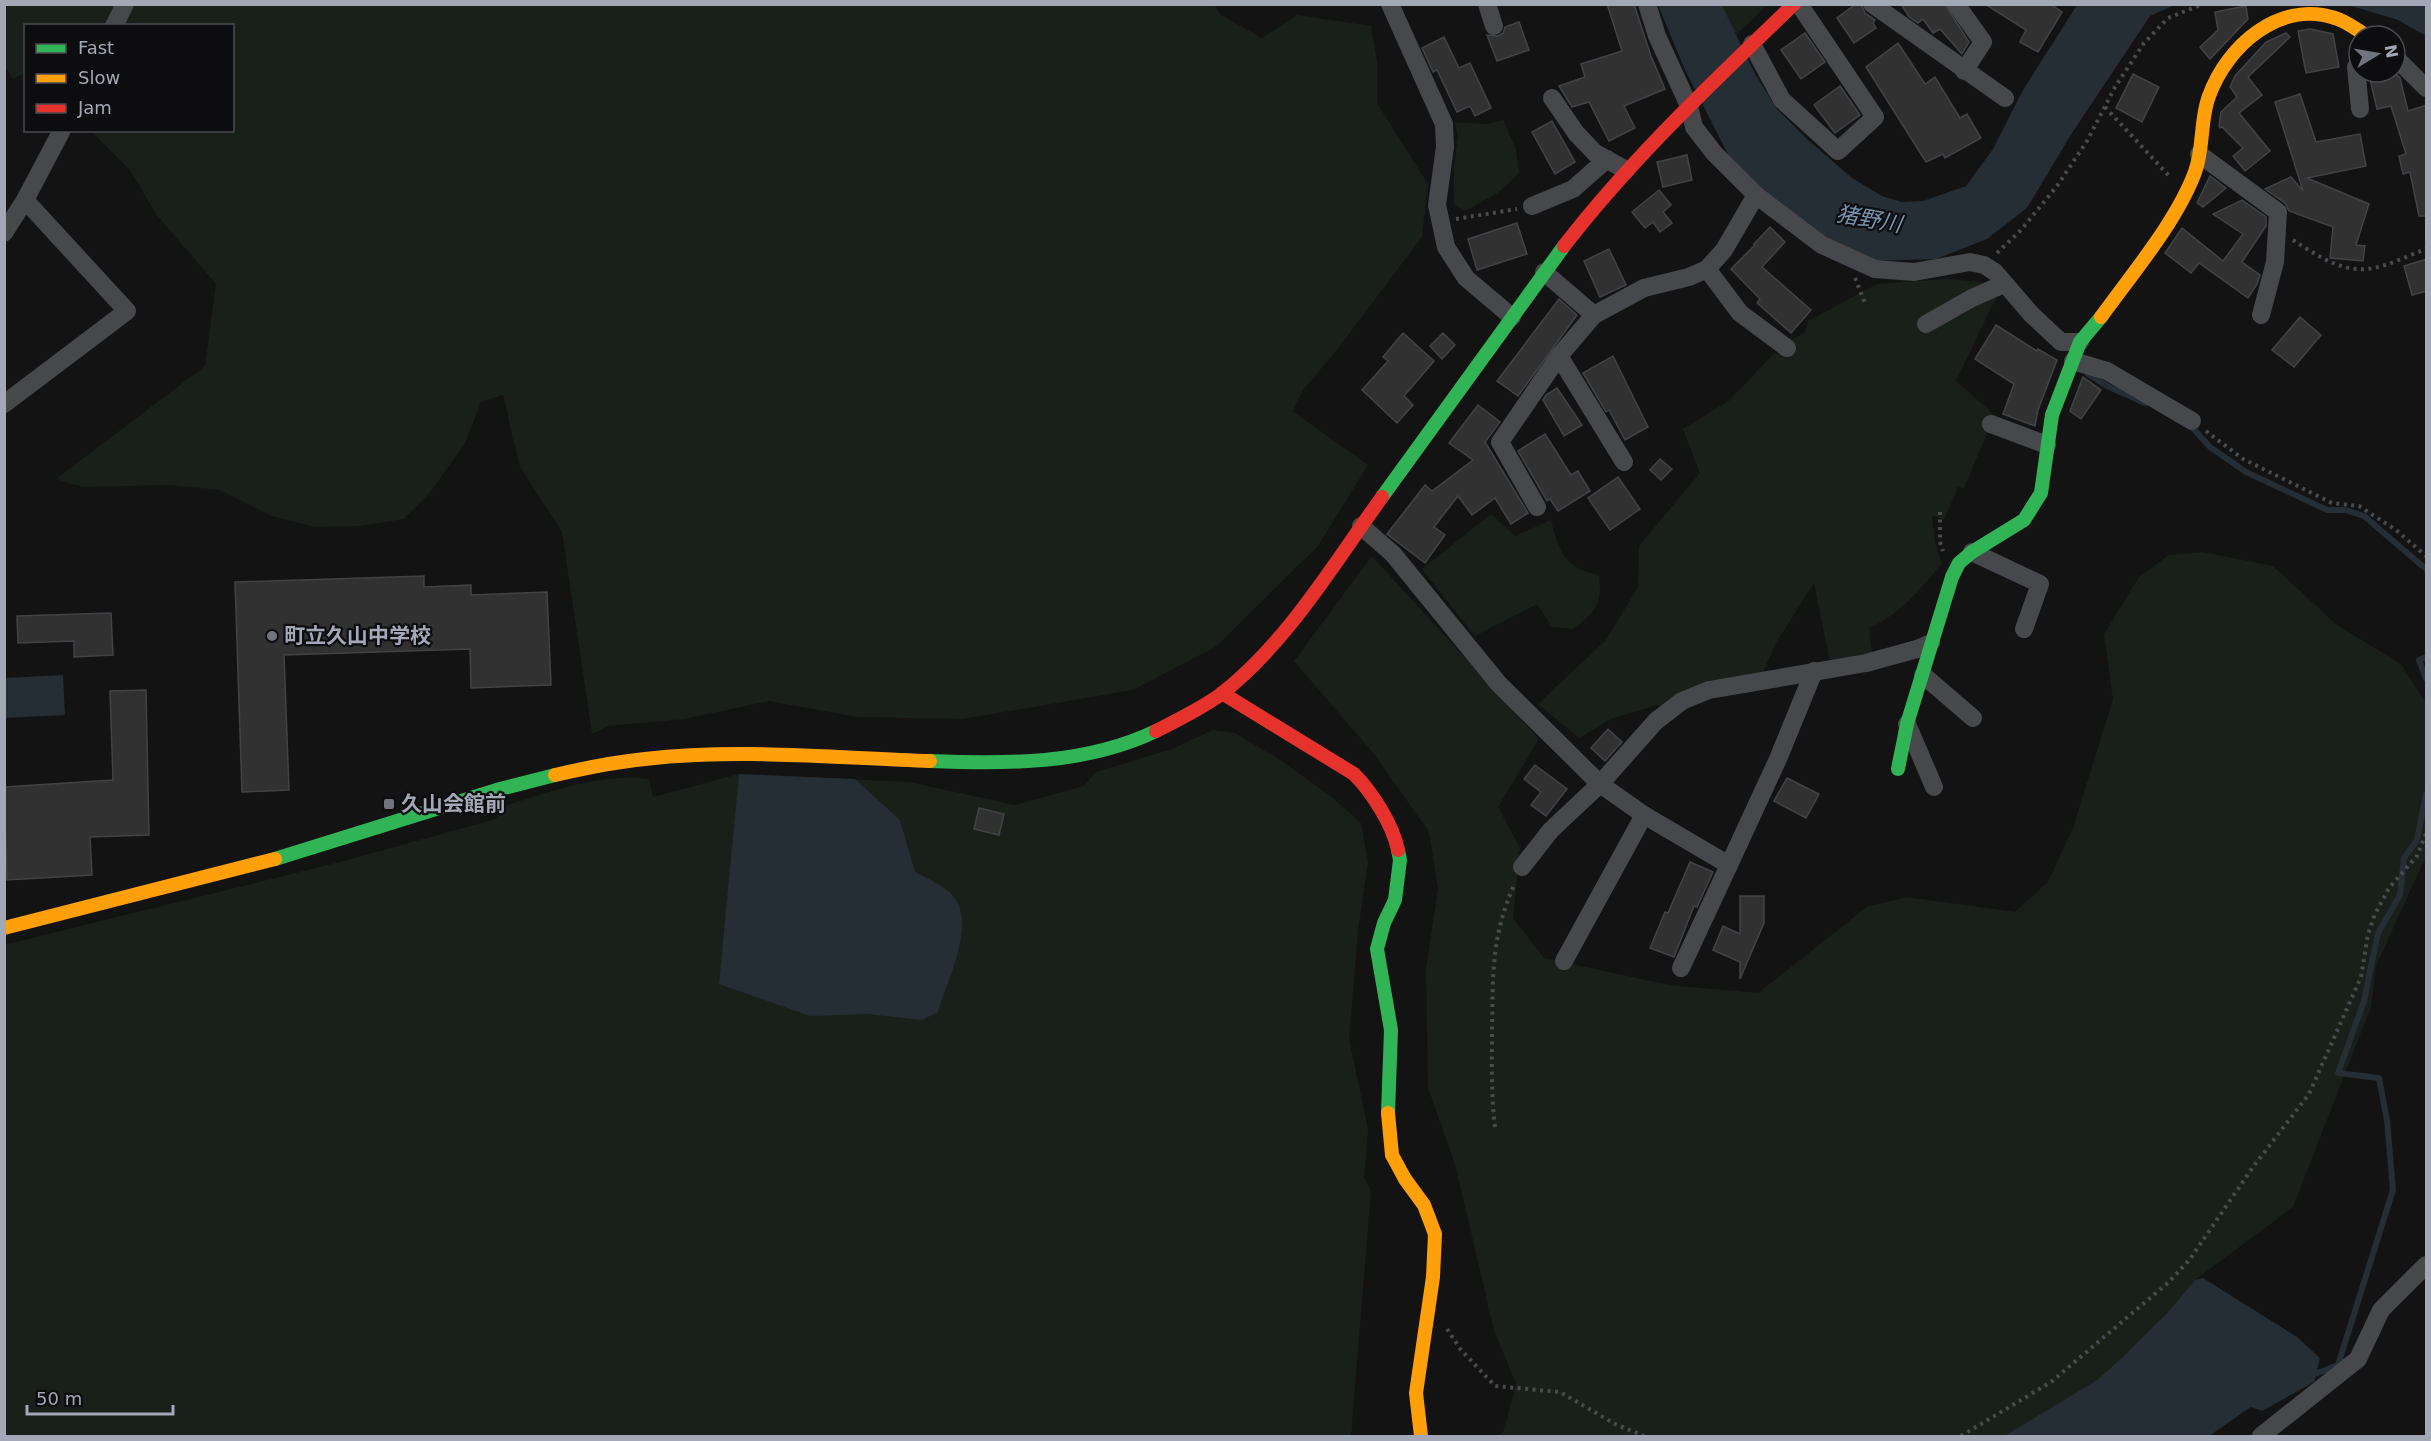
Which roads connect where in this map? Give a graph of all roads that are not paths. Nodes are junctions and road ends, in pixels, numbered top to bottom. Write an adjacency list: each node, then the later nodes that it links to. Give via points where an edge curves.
1 (125, 4): 10 (street)
2 (1390, 4): 35 (street, via 1444,124 1437,205 1446,247 1466,278)
3 (1486, 4): 12 (street)
4 (1647, 4): 20 (street)
5 (1794, 4): 13 (street)
6 (1799, 4): 13 (street, via 1875,117 1838,152 1782,100)
7 (1872, 4): 15 (street)
8 (1956, 4): 15 (street, via 1983,42)
9 (2309, 9): 11 (street); 23 (street, via 2258,30 2223,67 2208,97)
10 (115, 24)
11 (2347, 24)
12 (1494, 26)
13 (1750, 46): 20 (street)
14 (2407, 69): 17 (street)
15 (1964, 71): 19 (street)
16 (2358, 84): 21 (street)
17 (2427, 88)
18 (1552, 98): 24 (street, via 1576,134)
19 (2005, 98)
20 (1689, 106): 25 (street); 26 (street, via 1694,127)
21 (2361, 109)
22 (61, 132): 27 (street)
23 (2199, 154): 34 (street, via 2278,212 2275,262); 37 (street, via 2196,171 2174,214)
24 (1607, 159): 25 (street); 28 (street, via 1574,189)
25 (1626, 170): 31 (street)
26 (1756, 195): 30 (street, via 1724,250); 32 (street, via 1822,245 1875,269 1914,272 1970,262 1995,272)
27 (25, 200): 29 (street); 41 (street, via 128,311)
28 (1532, 206)
29 (4, 233)
30 (1707, 269): 33 (street, via 1644,288); 38 (street, via 1740,313)
31 (1544, 273): 33 (street); 35 (street)
32 (2004, 284): 36 (street); 37 (street, via 2061,342)
33 (1594, 315): 39 (street)
34 (2261, 315)
35 (1512, 317): 47 (street)
36 (1926, 324)
37 (2080, 342): 40 (street)
38 (1787, 348)
39 (1559, 356): 45 (street); 46 (street, via 1500,442)
40 (2073, 361): 42 (street, via 2108,371); 44 (street, via 2052,415)
41 (4, 404)
42 (2192, 421)
43 (1991, 424): 44 (street)
44 (2047, 445): 48 (street, via 2041,493 2024,520)
45 (1624, 462)
46 (1537, 507)
47 (1361, 526): 53 (street, via 1266,652); 57 (street, via 1393,554 1498,683)
48 (1972, 552): 49 (street, via 2040,584); 50 (street, via 1959,563 1952,577)
49 (2024, 629)
50 (1931, 643): 51 (street, via 1866,663); 52 (street)
51 (1814, 671): 57 (street, via 1709,690 1682,701 1656,721); 60 (street)
52 (1923, 675): 54 (street); 55 (street)
53 (1222, 693): 62 (street, via 1152,735 1074,758 1046,762 994,764 697,755 645,758 577,769 308,849); 66 (street, via 1354,774 1368,788 1396,840 1399,881 1377,950 1391,1030 1388,1125 1392,1155 1424,1205 1435,1234 1433,1277 1416,1393)
54 (1973, 717)
55 (1907, 724): 56 (street); 58 (street)
56 (1898, 769)
57 (1600, 784): 59 (street); 61 (street, via 1551,830)
58 (1934, 787)
59 (1644, 815): 60 (street); 63 (street)
60 (1729, 865): 64 (street)
61 (1522, 867)
62 (4, 928)
63 (1564, 961)
64 (1681, 968)
65 (2427, 1265): 67 (street, via 2381,1310 2358,1359)
66 (1421, 1437)
67 (2261, 1437)

